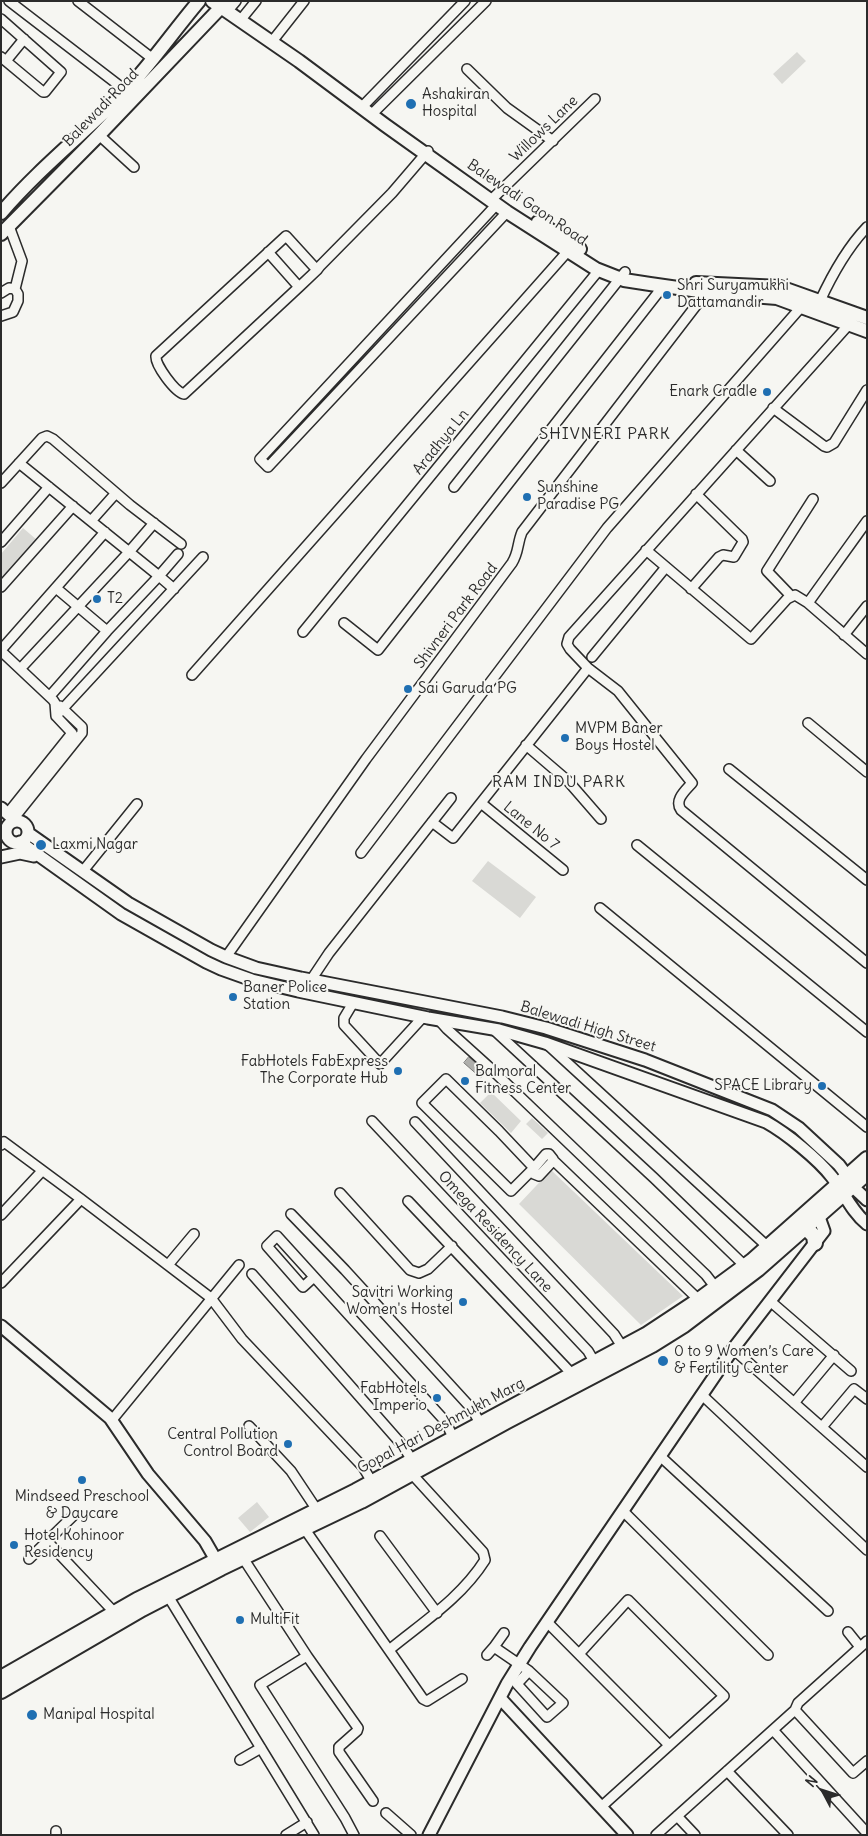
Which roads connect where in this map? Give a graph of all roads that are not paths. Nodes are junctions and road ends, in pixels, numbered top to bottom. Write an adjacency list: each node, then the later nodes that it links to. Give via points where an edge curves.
1 (9, 1): 18 (street)
2 (78, 1): 16 (street)
3 (199, 1): 11 (main road, Balewadi Road)
4 (256, 1): 9 (street)
5 (304, 1): 14 (street)
6 (464, 1): 20 (street)
7 (486, 1): 20 (street)
8 (224, 4): 9 (main road, Balewadi Gaon Road); 12 (main road, Balewadi Road); 20 (main road, Balewadi Gaon Road)
9 (244, 17): 14 (main road, Balewadi Gaon Road)
10 (1, 19): 13 (street)
11 (180, 24): 12 (main road); 16 (main road, Balewadi Road)
12 (194, 35): 22 (main road, Balewadi Road)
13 (24, 39): 15 (street); 15 (street, via 61,72 45,92)
14 (274, 39): 20 (main road, Balewadi Gaon Road)
15 (4, 59)
16 (153, 59): 18 (main road, Balewadi Road)
17 (467, 69): 23 (street, via 507,108)
18 (125, 90): 21 (main road, Balewadi Road)
19 (595, 98): 23 (street, Willows Lane)
20 (368, 109): 24 (main road, Balewadi Gaon Road)
21 (89, 125): 22 (main road); 27 (main road, Balewadi Road)
22 (99, 135): 25 (street); 31 (main road, Balewadi Road)
23 (552, 141): 26 (street, Willows Lane)
24 (428, 151): 26 (main road, Balewadi Gaon Road); 34 (street, via 392,194)
25 (134, 166)
26 (498, 203): 28 (street); 29 (street); 32 (main road, Balewadi Gaon Road); 36 (main road, Balewadi Gaon Road)
27 (1, 213)
28 (487, 217): 29 (street); 29 (street, via 260,459 265,466 268,467)
29 (496, 225)
30 (867, 227): 42 (street, via 829,280)
31 (5, 230): 39 (street, via 22,261)
32 (568, 251): 35 (main road, Balewadi Gaon Road); 88 (street)
33 (268, 252): 34 (street, via 286,236); 38 (street); 38 (street, via 156,356 156,363 176,390 184,394)
34 (317, 270): 38 (street)
35 (599, 270): 36 (main road, Balewadi Gaon Road); 81 (street, Aradhya Ln)
36 (623, 275): 37 (main road, Balewadi Gaon Road); 42 (main road, Balewadi Gaon Road, via 780,287); 54 (street)
37 (661, 286): 40 (main road, Balewadi Gaon Road); 79 (street, via 378,650)
38 (298, 287)
39 (15, 289): 41 (street, via 9,288); 44 (street, via 18,301 13,312)
40 (701, 291): 43 (main road, Balewadi Gaon Road, via 777,298); 111 (street, Shivneri Park Road, via 698,303 522,532 518,541 519,553 512,564 366,758)
41 (1, 293)
42 (820, 301): 45 (main road, Balewadi Gaon Road)
43 (802, 306): 45 (main road, Balewadi Gaon Road); 104 (street, via 607,528)
44 (1, 316)
45 (857, 319): 46 (main road, Balewadi Gaon Road); 48 (street)
46 (867, 331)
47 (865, 395): 48 (street, via 834,443 827,447)
48 (773, 408): 49 (street)
49 (736, 450): 51 (street); 56 (street)
50 (19, 462): 52 (street); 53 (street); 55 (street, via 46,436)
51 (770, 481)
52 (1, 483)
53 (49, 487): 58 (street); 63 (street)
54 (454, 487)
55 (116, 492): 60 (street); 61 (street)
56 (696, 494): 65 (street); 74 (street, via 743,542 734,557 719,557)
57 (814, 500): 75 (street, via 767,572)
58 (73, 506): 60 (street); 71 (street)
59 (867, 520): 76 (street)
60 (91, 521): 62 (street)
61 (154, 523): 64 (street); 66 (street)
62 (105, 532): 66 (street); 72 (street)
63 (1, 542)
64 (181, 544)
65 (646, 550): 69 (street); 87 (street, via 569,637 570,649)
66 (129, 552): 70 (street); 78 (street)
67 (178, 554): 70 (street)
68 (204, 557): 73 (street)
69 (666, 567): 74 (street); 85 (street)
70 (159, 576): 73 (street); 80 (street)
71 (1, 587)
72 (56, 588): 78 (street); 83 (street)
73 (174, 589): 89 (street)
74 (690, 589): 75 (street, via 751,639)
75 (791, 596): 76 (street, via 799,596)
76 (808, 603): 82 (street)
77 (867, 606): 82 (street)
78 (78, 607): 80 (street); 86 (street)
79 (344, 623)
80 (107, 631): 89 (street)
81 (303, 632)
82 (844, 634): 84 (street)
83 (1, 651): 86 (street)
84 (867, 654)
85 (592, 657)
86 (21, 668): 89 (street)
87 (588, 668): 93 (street); 112 (street, via 618,691 692,783 678,802 681,810)
88 (192, 675)
89 (56, 702): 91 (street); 92 (street, via 56,716)
90 (808, 723): 95 (street)
91 (83, 730): 92 (street); 99 (street)
92 (72, 733): 99 (street)
93 (526, 745): 97 (street); 100 (street, via 568,781)
94 (729, 769): 109 (street)
95 (867, 772)
96 (451, 798): 101 (street)
97 (481, 803): 101 (street, via 452,838); 107 (street, Lane No 7)
98 (137, 804): 108 (street)
99 (10, 815): 102 (street); 102 (street, via 25,824)
100 (601, 820)
101 (432, 822): 114 (street)
102 (14, 835): 105 (street); 106 (street, Balewadi High Street); 108 (street, Balewadi High Street)
103 (636, 845): 121 (street)
104 (361, 853)
105 (1, 857): 106 (street, via 25,853)
106 (45, 860): 115 (street, Balewadi High Street, via 121,914 206,962)
107 (563, 870)
108 (83, 871): 111 (street, Balewadi High Street, via 128,903)
109 (867, 880)
110 (600, 908): 125 (street)
111 (226, 957): 113 (street, Balewadi High Street)
112 (867, 963)
113 (279, 973): 114 (street, Balewadi High Street); 115 (street)
114 (311, 980): 116 (street); 131 (street, Balewadi High Street, via 502,1017 645,1060 772,1110 800,1128 839,1165)
115 (276, 986): 116 (street, Balewadi High Street)
116 (305, 993): 117 (street, Balewadi High Street)
117 (353, 1003): 118 (street, Balewadi High Street); 118 (street, via 344,1018 344,1026 380,1064)
118 (423, 1017): 119 (street, Balewadi High Street)
119 (440, 1020): 120 (street, Balewadi High Street); 151 (street)
120 (493, 1029): 122 (street, Balewadi High Street); 147 (street)
121 (867, 1032)
122 (545, 1043): 131 (street, Balewadi High Street, via 766,1122 791,1138); 144 (street)
123 (372, 1122): 159 (street, Omega Residency Lane, via 588,1351)
124 (415, 1122): 156 (street, via 614,1334)
125 (867, 1127)
126 (1, 1145): 129 (street, via 4,1142)
127 (867, 1159): 131 (main road, Gopal Hari Deshmukh Marg)
128 (534, 1168): 128 (street, via 446,1079 422,1104 511,1191); 153 (street, via 546,1154 552,1156)
129 (42, 1171): 133 (street); 137 (street)
130 (867, 1173): 131 (main road, Gopal Hari Deshmukh Marg)
131 (845, 1186): 134 (street); 138 (main road, Gopal Hari Deshmukh Marg); 139 (street); 144 (main road, Gopal Hari Deshmukh Marg)
132 (340, 1193): 143 (street, via 410,1270 419,1273 428,1269)
133 (81, 1199): 145 (street); 150 (street)
134 (867, 1200)
135 (408, 1201): 143 (street)
136 (291, 1214): 166 (street, via 472,1409)
137 (1, 1215)
138 (819, 1217): 140 (main road, Gopal Hari Deshmukh Marg); 142 (street, via 824,1231)
139 (867, 1224)
140 (806, 1228): 142 (main road, via 814,1236); 171 (main road, Gopal Hari Deshmukh Marg, via 684,1325 633,1355)
141 (194, 1234): 145 (street)
142 (815, 1243): 154 (street)
143 (452, 1246): 161 (street)
144 (768, 1247): 147 (main road, Gopal Hari Deshmukh Marg)
145 (168, 1265): 152 (street)
146 (239, 1265): 152 (street)
147 (744, 1266): 151 (main road, Gopal Hari Deshmukh Marg)
148 (252, 1274): 171 (street, via 403,1446)
149 (314, 1277): 149 (street, via 277,1236 267,1246 303,1287); 169 (street, via 445,1421)
150 (1, 1283)
151 (716, 1288): 153 (main road, Gopal Hari Deshmukh Marg)
152 (211, 1298): 165 (street); 173 (street, via 242,1339 363,1467)
153 (699, 1300): 156 (main road, Gopal Hari Deshmukh Marg)
154 (770, 1301): 157 (street); 158 (street)
155 (1, 1326): 165 (street)
156 (623, 1348): 159 (main road, Gopal Hari Deshmukh Marg)
157 (733, 1350): 162 (street); 164 (street)
158 (834, 1355): 160 (street); 164 (street)
159 (595, 1363): 161 (main road, Gopal Hari Deshmukh Marg)
160 (851, 1370)
161 (573, 1375): 166 (main road, Gopal Hari Deshmukh Marg)
162 (702, 1396): 170 (street); 180 (street)
163 (867, 1399): 168 (street, via 854,1389)
164 (794, 1403): 168 (street)
165 (112, 1420): 183 (street, via 148,1474 205,1541)
166 (480, 1423): 169 (main road, Gopal Hari Deshmukh Marg)
167 (249, 1426): 174 (street, via 291,1471)
168 (822, 1427): 172 (street)
169 (453, 1438): 171 (main road, Gopal Hari Deshmukh Marg)
170 (660, 1456): 175 (street); 186 (street)
171 (412, 1467): 173 (main road, Gopal Hari Deshmukh Marg); 177 (main road, Gopal Hari Deshmukh Marg, via 361,1501); 187 (street, via 483,1552 485,1560 460,1592)
172 (867, 1467)
173 (372, 1482): 174 (main road, Gopal Hari Deshmukh Marg)
174 (317, 1510): 183 (main road, Gopal Hari Deshmukh Marg)
175 (623, 1511): 188 (street); 196 (street)
176 (74, 1516): 179 (street)
177 (304, 1528): 181 (main road, Gopal Hari Deshmukh Marg); 193 (street)
178 (380, 1536): 187 (street)
179 (47, 1541): 182 (street); 185 (street)
180 (867, 1550)
181 (243, 1558): 183 (main road, Gopal Hari Deshmukh Marg); 197 (street)
182 (29, 1559)
183 (219, 1564): 184 (main road, Gopal Hari Deshmukh Marg); 185 (main road, Gopal Hari Deshmukh Marg)
184 (168, 1596): 202 (main road, Gopal Hari Deshmukh Marg); 207 (street)
185 (114, 1612): 200 (main road, Gopal Hari Deshmukh Marg)
186 (828, 1612)
187 (437, 1613): 193 (street)
188 (546, 1622): 194 (street); 198 (street)
189 (848, 1632): 191 (street)
190 (504, 1633): 192 (street)
191 (864, 1644): 204 (street, via 798,1703)
192 (494, 1647): 195 (street); 198 (street)
193 (389, 1650): 201 (street, via 423,1700 427,1701)
194 (579, 1654): 206 (street); 206 (street, via 628,1600 724,1696)
195 (487, 1655)
196 (768, 1655)
197 (307, 1656): 211 (street, via 358,1728 339,1746 339,1752); 219 (street, via 260,1685)
198 (519, 1664): 199 (street); 203 (street)
199 (529, 1671): 199 (street, via 563,1703 547,1717 517,1684)
200 (1, 1678)
201 (462, 1679)
202 (1, 1691)
203 (500, 1698): 212 (street); 221 (street)
204 (796, 1710): 205 (street); 209 (street, via 853,1773)
205 (773, 1730): 210 (street); 216 (street)
206 (669, 1745): 212 (street)
207 (261, 1748): 208 (street); 215 (street)
208 (240, 1760)
209 (867, 1760)
210 (727, 1771): 214 (street); 225 (street)
211 (374, 1801)
212 (601, 1806): 222 (street)
213 (386, 1813): 220 (street)
214 (677, 1816): 223 (street); 224 (street)
215 (307, 1822): 217 (street); 218 (street)
216 (867, 1833)
217 (286, 1835)
218 (314, 1835)
219 (354, 1835)
220 (412, 1835)
221 (430, 1835)
222 (627, 1835)
223 (656, 1835)
224 (695, 1835)
225 (788, 1835)

